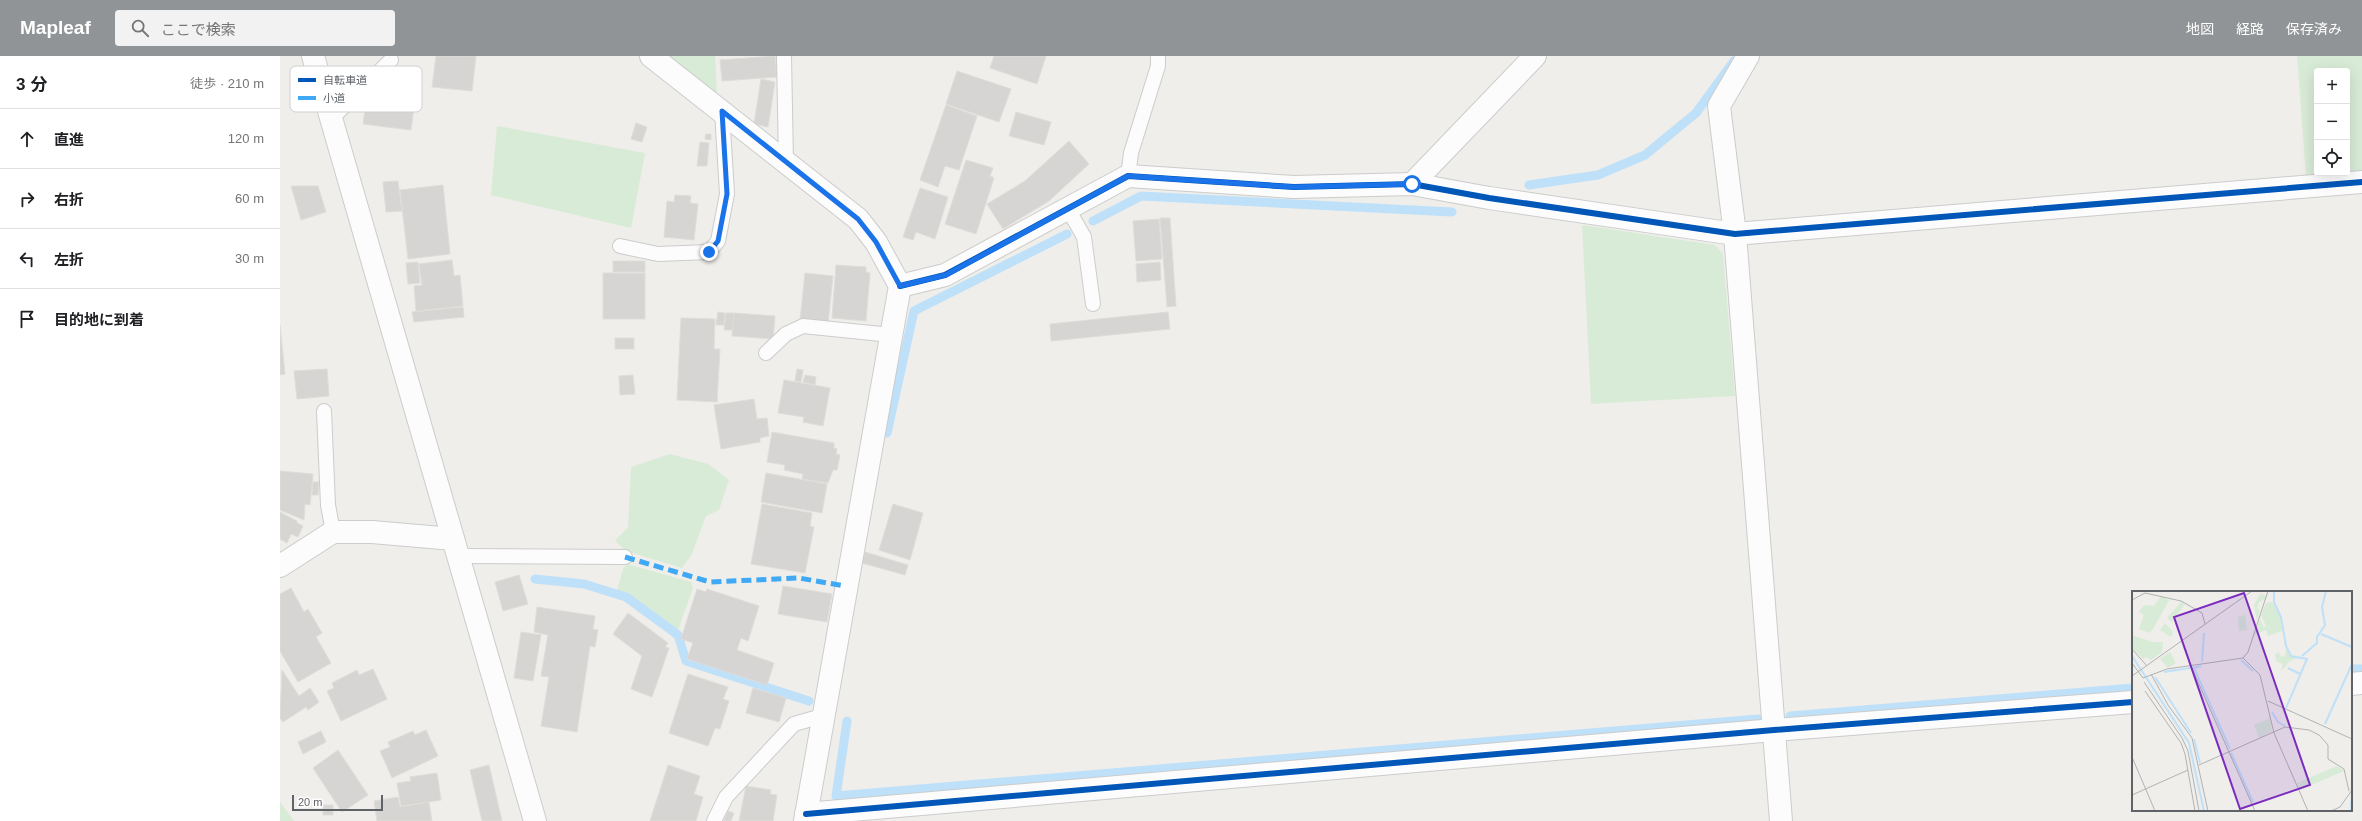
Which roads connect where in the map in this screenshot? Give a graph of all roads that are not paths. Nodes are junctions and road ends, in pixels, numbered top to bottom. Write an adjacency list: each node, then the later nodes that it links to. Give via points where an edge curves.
1 (313, 56): 8 (street)
2 (650, 56): 10 (street)
3 (784, 56): 14 (lane)
4 (1158, 56): 15 (lane, via 1158,66 1131,153)
5 (1535, 56): 17 (street)
6 (1748, 56): 19 (street, via 1719,106)
7 (391, 60): 9 (lane)
8 (316, 66)
9 (385, 66)
10 (722, 111): 14 (street); 20 (lane, via 727,194 718,241 709,252 658,254)
11 (330, 112): 13 (street)
12 (338, 112): 13 (lane)
13 (332, 118): 27 (street)
14 (786, 162): 21 (street, via 858,219 876,242)
15 (1128, 176): 17 (street, via 1294,187); 18 (street)
16 (2362, 182): 19 (street)
17 (1412, 184): 19 (street, via 1489,198)
18 (1068, 209): 21 (street, via 946,275); 22 (lane, via 1084,237)
19 (1734, 234): 34 (street)
20 (620, 246)
21 (900, 286): 23 (street)
22 (1093, 304)
23 (891, 335): 24 (lane, via 803,326 786,334); 33 (street)
24 (766, 354)
25 (324, 411): 26 (lane, via 328,505)
26 (333, 532): 27 (street, via 372,532); 29 (street)
27 (455, 547): 28 (lane); 36 (street)
28 (625, 557)
29 (280, 566)
30 (2362, 683): 31 (street)
31 (2352, 684)
32 (2132, 702): 34 (street)
33 (822, 716): 35 (street); 37 (lane, via 794,724 726,797)
34 (1774, 730): 35 (street); 38 (street)
35 (805, 818)
36 (535, 821)
37 (714, 821)
38 (1781, 821)

